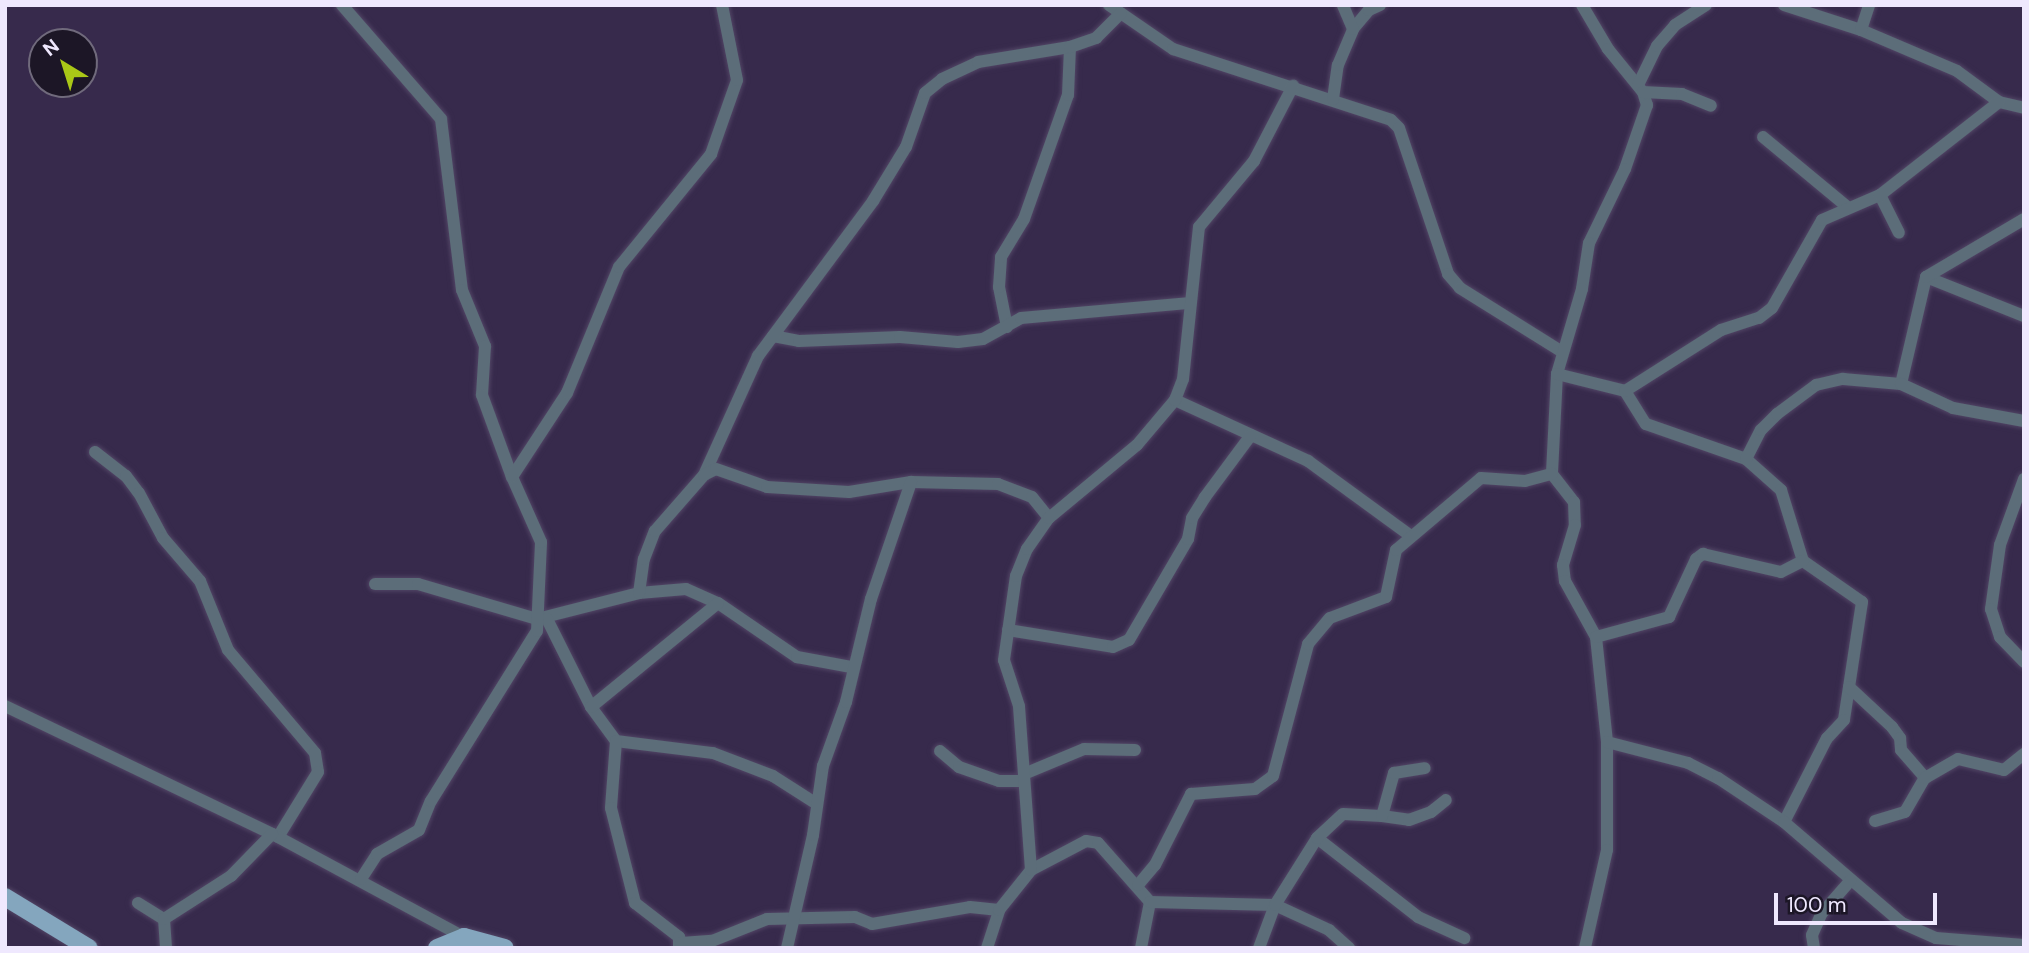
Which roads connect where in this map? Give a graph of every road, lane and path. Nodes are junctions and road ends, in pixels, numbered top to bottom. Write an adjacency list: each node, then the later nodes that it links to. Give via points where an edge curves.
1 (342, 5): 41 (street, via 440,119 462,290 485,346 482,394)
2 (722, 5): 41 (street, via 737,80 711,154 619,267 567,393)
3 (1108, 5): 10 (street)
4 (1343, 5): 11 (street)
5 (1380, 5): 11 (street, via 1369,10)
6 (1582, 5): 15 (street, via 1608,50)
7 (1706, 5): 15 (street, via 1675,25 1657,46)
8 (1784, 5): 12 (street)
9 (1869, 5): 12 (street)
10 (1121, 13): 13 (street, via 1096,38); 14 (street, via 1173,49)
11 (1353, 29): 16 (street, via 1338,65)
12 (1861, 30): 17 (street, via 1957,71)
13 (1070, 47): 28 (street, via 1068,94 1024,219 1001,257 999,286); 29 (street, via 978,62 942,79 925,93 906,147 873,201)
14 (1293, 86): 16 (street); 26 (street, via 1254,161 1203,217)
15 (1641, 89): 18 (street, via 1682,94); 30 (street, via 1647,105 1625,169 1589,243 1582,289)
16 (1333, 99): 30 (street, via 1391,120 1399,128 1440,243 1441,258 1460,288)
17 (1999, 102): 19 (street); 21 (street)
18 (1711, 106)
19 (2024, 108)
20 (1763, 138): 22 (street)
21 (1880, 195): 22 (street); 24 (street)
22 (1846, 206): 33 (street, via 1822,220 1772,308 1681,352)
23 (2024, 219): 25 (street)
24 (1899, 233)
25 (1926, 277): 27 (street); 32 (street)
26 (1190, 303): 28 (street, via 1021,318); 34 (street, via 1183,379)
27 (2024, 316)
28 (1007, 327): 29 (street, via 983,339 958,342 900,337 799,341)
29 (773, 336): 40 (street, via 758,356)
30 (1561, 351): 31 (street)
31 (1557, 374): 33 (street); 39 (street)
32 (1901, 384): 35 (street, via 1954,408); 38 (street, via 1843,379 1816,385 1761,430)
33 (1625, 391): 38 (street, via 1646,424)
34 (1175, 400): 36 (street); 44 (street, via 1137,445)
35 (2024, 421)
36 (1251, 435): 45 (street, via 1308,461); 51 (street, via 1192,518 1188,539 1129,640 1113,647)
37 (95, 452): 71 (street, via 127,476 163,538 200,581 228,650 319,762)
38 (1746, 459): 46 (street, via 1781,490)
39 (1552, 474): 45 (street, via 1525,481 1482,478); 52 (street, via 1574,502 1576,525 1563,565 1565,581)
40 (704, 475): 43 (street, via 716,470 766,487 849,492); 48 (street, via 655,531 644,559)
41 (512, 478): 50 (street, via 541,542)
42 (2024, 479): 53 (street, via 2000,545 1991,609 2000,637)
43 (911, 482): 44 (street, via 1018,489 1032,496); 54 (street)
44 (1048, 518): 51 (street, via 1016,576)
45 (1411, 536): 76 (street, via 1396,550 1386,597 1330,618 1308,644 1273,776 1255,789 1191,794 1155,865)
46 (1803, 561): 52 (street, via 1781,572 1703,554 1696,559 1669,617); 55 (street, via 1862,602)
47 (375, 584): 50 (street, via 418,584)
48 (639, 593): 49 (street, via 686,589); 50 (street)
49 (718, 603): 54 (street, via 797,657); 57 (street)
50 (542, 619): 57 (street); 74 (street, via 431,801 419,830 390,843)
51 (1009, 630): 64 (street, via 1004,660 1019,706)
52 (1596, 637): 59 (street)
53 (2024, 662)
54 (851, 667): 67 (street)
55 (1849, 687): 65 (street, via 1892,727 1901,750); 70 (street, via 1844,720 1827,738)
56 (5, 706): 71 (street)
57 (590, 707): 58 (street)
58 (616, 741): 67 (street, via 713,753 773,776); 87 (street, via 611,808 635,904)
59 (1607, 741): 70 (street, via 1688,763); 98 (street, via 1607,850)
60 (1136, 750): 64 (street, via 1084,750)
61 (940, 751): 64 (street, via 959,767 999,781)
62 (2024, 754): 65 (street, via 2004,770 1958,759)
63 (1425, 768): 68 (street, via 1394,773)
64 (1024, 777): 73 (street)
65 (1925, 778): 69 (street, via 1905,812)
66 (1446, 800): 68 (street, via 1409,820)
67 (817, 804): 82 (street)
68 (1382, 816): 72 (street, via 1343,814)
69 (1875, 821)
70 (1784, 822): 75 (street)
71 (275, 835): 74 (street); 83 (street, via 230,876)
72 (1317, 838): 80 (street); 85 (street, via 1418,917)
73 (1031, 870): 76 (street, via 1086,841 1107,851); 81 (street)
74 (361, 879): 84 (street)
75 (1850, 881): 86 (street, via 1886,913); 99 (street, via 1822,913 1812,935)
76 (1138, 885): 78 (street)
77 (5, 897): 89 (main road)
78 (1150, 902): 80 (street); 95 (street)
79 (138, 903): 83 (street)
80 (1275, 905): 96 (street); 97 (street, via 1328,930)
81 (999, 910): 82 (street, via 970,907 872,924 855,917); 94 (street)
82 (794, 918): 87 (street, via 752,921 712,941); 93 (street)
83 (164, 919): 90 (street)
84 (464, 937): 91 (main road); 92 (main road)
85 (1464, 938)
86 (1935, 943): 88 (street)
87 (680, 945)
88 (2024, 945)
89 (89, 948)
90 (166, 948)
91 (437, 948)
92 (505, 948)
93 (787, 948)
94 (987, 948)
95 (1141, 948)
96 (1259, 948)
97 (1349, 948)
98 (1585, 948)
99 (1814, 948)

